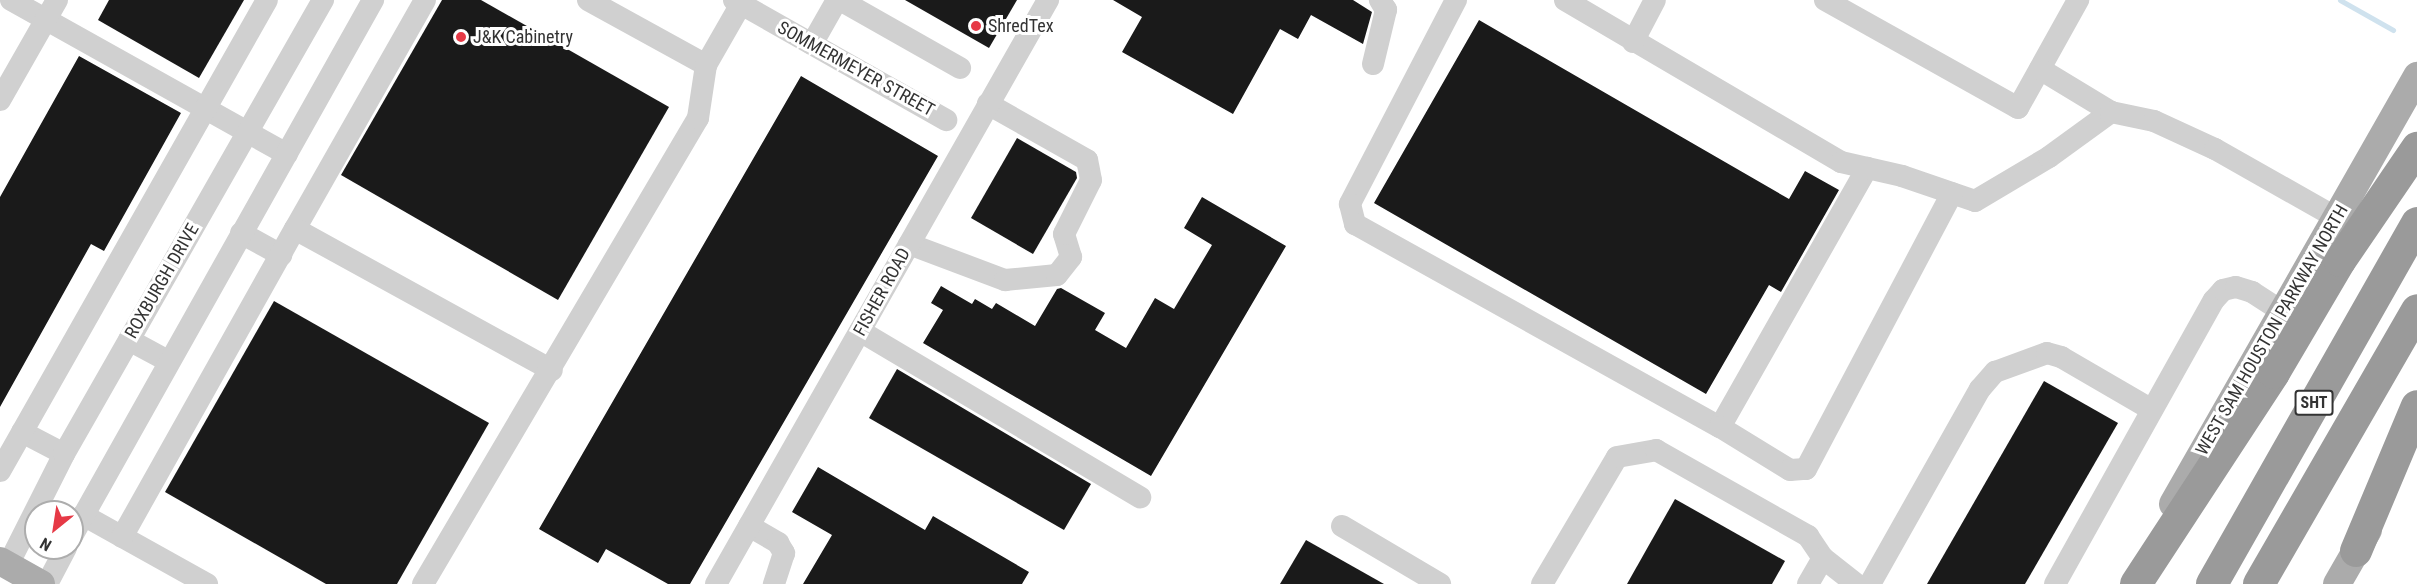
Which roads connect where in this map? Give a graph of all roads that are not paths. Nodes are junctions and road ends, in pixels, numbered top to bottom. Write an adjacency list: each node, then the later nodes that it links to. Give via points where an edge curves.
1 (6, 0): 17 (street)
2 (11, 0): 18 (street)
3 (267, 0): 28 (street)
4 (323, 0): 31 (street, ROXBURGH DRIVE)
5 (374, 0): 33 (street)
6 (425, 0): 38 (street)
7 (588, 0): 22 (street)
8 (838, 0): 20 (street); 23 (street)
9 (1048, 0): 27 (street, FISHER ROAD)
10 (1380, 0): 21 (street, via 1386,10)
11 (1456, 0): 50 (street, via 1350,204 1355,224)
12 (1566, 0): 19 (street)
13 (1655, 0): 19 (street)
14 (1825, 0): 24 (street, via 2018,108)
15 (2078, 0): 24 (street)
16 (737, 2): 20 (street, SOMMERMEYER STREET); 22 (street)
17 (0, 4)
18 (51, 10): 26 (street); 28 (street)
19 (1634, 42): 34 (street, via 1841,162)
20 (812, 44): 30 (street, SOMMERMEYER STREET)
21 (1373, 64)
22 (706, 65): 47 (street, via 698,118)
23 (960, 68)
24 (2040, 69): 29 (street)
25 (2417, 76): 36 (main road, WEST SAM HOUSTON PARKWAY NORTH)
26 (0, 100)
27 (988, 104): 40 (street, FISHER ROAD); 40 (street, via 1087,160 1091,180 1064,234 1071,258 1057,275 1005,280)
28 (205, 110): 31 (street); 51 (street)
29 (2111, 112): 35 (street, via 2049,157 1976,201); 36 (street, via 2154,121 2215,148)
30 (946, 120)
31 (248, 133): 33 (street); 45 (street, ROXBURGH DRIVE)
32 (2417, 148): 78 (highway, via 2340,261 2268,383)
33 (287, 154): 39 (street)
34 (1867, 168): 35 (street); 50 (street)
35 (1952, 193): 50 (street, via 1806,469 1790,470)
36 (2335, 217): 43 (main road, WEST SAM HOUSTON PARKWAY NORTH)
37 (2417, 222): 79 (highway, SHT)
38 (295, 229): 41 (street); 47 (street)
39 (240, 233): 41 (street); 46 (street)
40 (909, 244): 44 (street, FISHER ROAD)
41 (281, 255): 60 (street)
42 (2417, 310): 80 (highway, SHT)
43 (2281, 311): 49 (street, via 2252,292 2236,287 2223,290); 77 (main road, WEST SAM HOUSTON PARKWAY NORTH)
44 (860, 330): 55 (street); 58 (street, FISHER ROAD)
45 (129, 340): 46 (street); 53 (street, ROXBURGH DRIVE)
46 (168, 361): 56 (street)
47 (552, 369): 68 (street)
48 (2417, 406): 61 (highway)
49 (2152, 410): 75 (street, via 2061,357 2047,353 1995,372 1980,389); 76 (street)
50 (1720, 427)
51 (22, 432): 53 (street); 54 (street)
52 (2417, 445): 61 (main road)
53 (64, 454): 64 (street, ROXBURGH DRIVE)
54 (0, 471)
55 (1140, 497)
56 (84, 513)
57 (84, 516): 60 (street)
58 (749, 526): 69 (street, FISHER ROAD); 70 (street, via 778,543 784,553)
59 (1342, 526): 71 (street)
60 (122, 537): 67 (street)
61 (2356, 550): 81 (main road)
62 (1823, 558): 72 (street, via 1808,536 1656,450 1617,457); 73 (street); 74 (street)
63 (60, 560): 66 (street)
64 (4, 563): 65 (main road)
65 (41, 584)
66 (47, 584)
67 (207, 584)
68 (423, 584)
69 (716, 584)
70 (774, 584)
71 (1440, 584)
72 (1542, 584)
73 (1808, 584)
74 (1856, 584)
75 (1870, 584)
76 (2055, 584)
77 (2128, 584)
78 (2136, 584)
79 (2212, 584)
80 (2259, 584)
81 (2337, 584)

